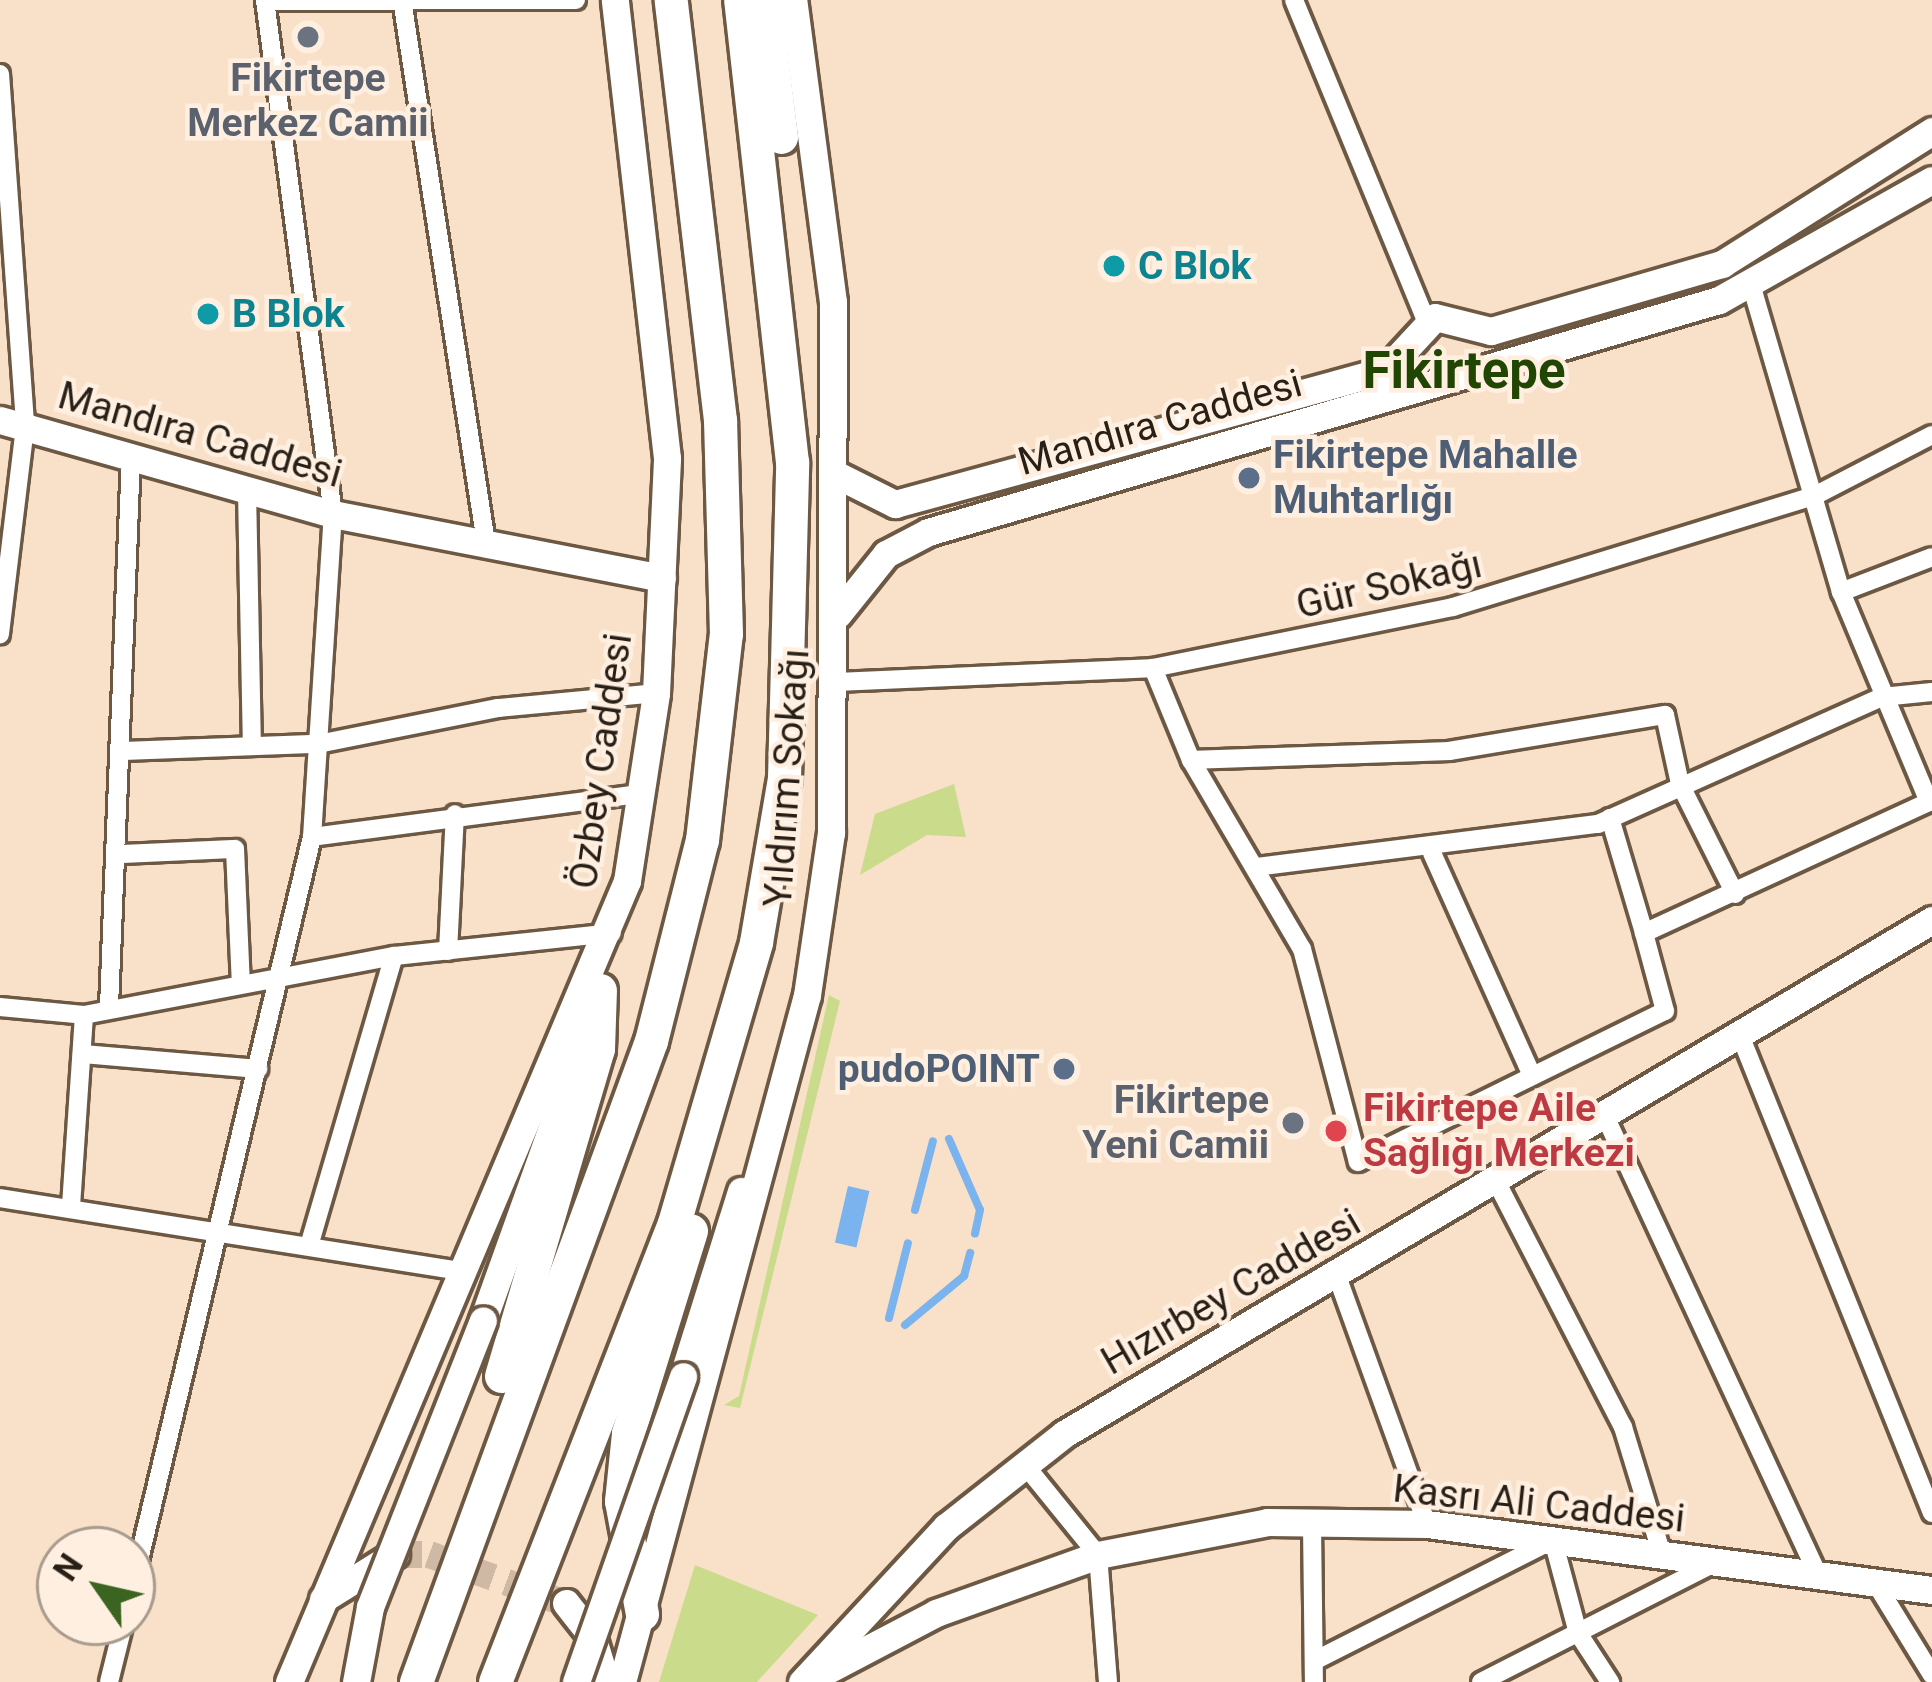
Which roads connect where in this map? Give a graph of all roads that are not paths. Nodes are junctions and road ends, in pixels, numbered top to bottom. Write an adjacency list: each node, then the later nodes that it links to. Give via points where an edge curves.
1 (265, 0): 9 (street); 25 (street)
2 (576, 0): 9 (street)
3 (615, 0): 28 (main road, Özbey Caddesi, via 667,458)
4 (671, 0): 80 (highway, via 720,420 726,634 702,840 651,1041)
5 (740, 0): 21 (highway)
6 (764, 0): 21 (highway, via 792,231)
7 (794, 0): 22 (main road, Yıldırım Sokağı, via 832,302)
8 (1294, 0): 14 (street)
9 (403, 6): 26 (street)
10 (0, 74): 18 (street)
11 (1932, 131): 15 (main road, via 1722,264 1491,332)
12 (1932, 180): 13 (main road, Mandıra Caddesi)
13 (1752, 287): 17 (main road, Mandıra Caddesi); 24 (street)
14 (1426, 320): 15 (main road); 16 (main road, Mandıra Caddesi)
15 (1462, 324): 17 (main road, via 1473,349)
16 (1408, 343): 17 (main road, via 1417,371); 22 (main road, Mandıra Caddesi, via 1386,370 896,504)
17 (1453, 378): 30 (main road, Mandıra Caddesi, via 928,532 854,583)
18 (12, 424): 20 (main road, Mandıra Caddesi); 31 (street)
19 (1932, 435): 24 (street, Gür Sokağı)
20 (130, 457): 23 (main road, Mandıra Caddesi); 39 (street)
21 (792, 462): 53 (highway, via 784,778)
22 (839, 476): 30 (main road, Yıldırım Sokağı)
23 (247, 490): 25 (main road, Mandıra Caddesi); 38 (street)
24 (1814, 496): 29 (street); 32 (street, Gür Sokağı, via 1453,607)
25 (333, 514): 26 (main road, Mandıra Caddesi); 37 (street)
26 (487, 549): 28 (main road, Mandıra Caddesi)
27 (1932, 557): 29 (street)
28 (662, 578): 35 (main road, Özbey Caddesi)
29 (1841, 592): 36 (street)
30 (836, 619): 33 (main road, Yıldırım Sokağı)
31 (0, 634)
32 (1153, 668): 33 (street, Gür Sokağı); 40 (street)
33 (834, 682): 66 (main road, Yıldırım Sokağı, via 831,833)
34 (1932, 692): 36 (street)
35 (656, 693): 37 (street, via 498,709); 42 (main road, Özbey Caddesi)
36 (1882, 698): 41 (street); 49 (street, via 1929,802)
37 (318, 744): 38 (street); 45 (street)
38 (252, 746): 39 (street)
39 (123, 752): 47 (street)
40 (1191, 760): 41 (street, via 1448,751 1665,715); 48 (street)
41 (1680, 784): 44 (street); 49 (street)
42 (644, 793): 43 (street); 51 (main road, Özbey Caddesi)
43 (454, 814): 45 (street); 54 (street)
44 (1610, 818): 46 (street); 52 (street)
45 (311, 837): 56 (street)
46 (1432, 853): 48 (street); 65 (street)
47 (120, 854): 57 (street, via 235,849); 60 (street)
48 (1256, 867): 65 (street, via 1302,949 1358,1162)
49 (1735, 894): 52 (street)
50 (1931, 922): 62 (main road, Hızırbey Caddesi)
51 (614, 933): 54 (street); 58 (main road); 73 (main road, Özbey Caddesi, via 574,988)
52 (1644, 933): 65 (street, via 1665,1011)
53 (756, 942): 91 (highway, via 695,1218 628,1433 621,1501); 100 (highway, via 674,1222)
54 (448, 950): 55 (street)
55 (394, 956): 56 (street); 72 (street)
56 (280, 978): 57 (street); 64 (street)
57 (241, 984): 60 (street)
58 (600, 990): 80 (highway, via 598,1049 477,1444); 98 (main road, bridge, via 370,1607)
59 (0, 1007): 61 (street)
60 (110, 1007): 61 (street)
61 (84, 1015): 63 (street)
62 (1740, 1035): 67 (main road, Hızırbey Caddesi); 76 (street)
63 (83, 1054): 64 (street); 70 (street)
64 (258, 1069): 71 (street)
65 (1530, 1071)
66 (784, 1083): 91 (main road, Yıldırım Sokağı); 101 (main road, bridge)
67 (1605, 1116): 68 (main road, Hızırbey Caddesi); 86 (street)
68 (1496, 1181): 74 (main road, Hızırbey Caddesi); 84 (street, via 1623,1427)
69 (0, 1198): 70 (street)
70 (71, 1206): 71 (street)
71 (221, 1235): 72 (street); 79 (street)
72 (309, 1246): 73 (street)
73 (463, 1271): 89 (main road, Özbey Caddesi)
74 (1336, 1276): 75 (main road, Hızırbey Caddesi); 78 (street)
75 (1024, 1466): 83 (street); 104 (main road, Hızırbey Caddesi, via 946,1527)
76 (1932, 1513)
77 (1312, 1524): 78 (main road, Kasrı Ali Caddesi); 83 (main road, Kasrı Ali Caddesi, via 1267,1522); 94 (street)
78 (1426, 1524): 81 (main road, Kasrı Ali Caddesi)
79 (148, 1526)
80 (466, 1527): 99 (highway)
81 (1553, 1540): 84 (main road, Kasrı Ali Caddesi); 92 (street); 94 (street)
82 (395, 1554): 89 (main road, via 352,1572)
83 (1098, 1555): 104 (main road, Kasrı Ali Caddesi, via 936,1613); 105 (street)
84 (1663, 1558): 85 (main road, Kasrı Ali Caddesi)
85 (1715, 1563): 86 (main road, Kasrı Ali Caddesi); 92 (street)
86 (1815, 1569): 87 (main road, Kasrı Ali Caddesi)
87 (1873, 1579): 88 (main road, Kasrı Ali Caddesi); 95 (street)
88 (1932, 1590)
89 (317, 1604): 97 (main road, Özbey Caddesi)
90 (566, 1604): 102 (main road, via 592,1636)
91 (642, 1614): 103 (main road, Yıldırım Sokağı)
92 (1578, 1633): 107 (street); 108 (street)
93 (118, 1646): 96 (street)
94 (1316, 1660): 106 (street)
95 (1932, 1675)
96 (109, 1682)
97 (289, 1682)
98 (356, 1682)
99 (416, 1682)
100 (495, 1682)
101 (577, 1682)
102 (606, 1682)
103 (622, 1682)
104 (804, 1682)
105 (1108, 1682)
106 (1314, 1682)
107 (1481, 1682)
108 (1610, 1682)

